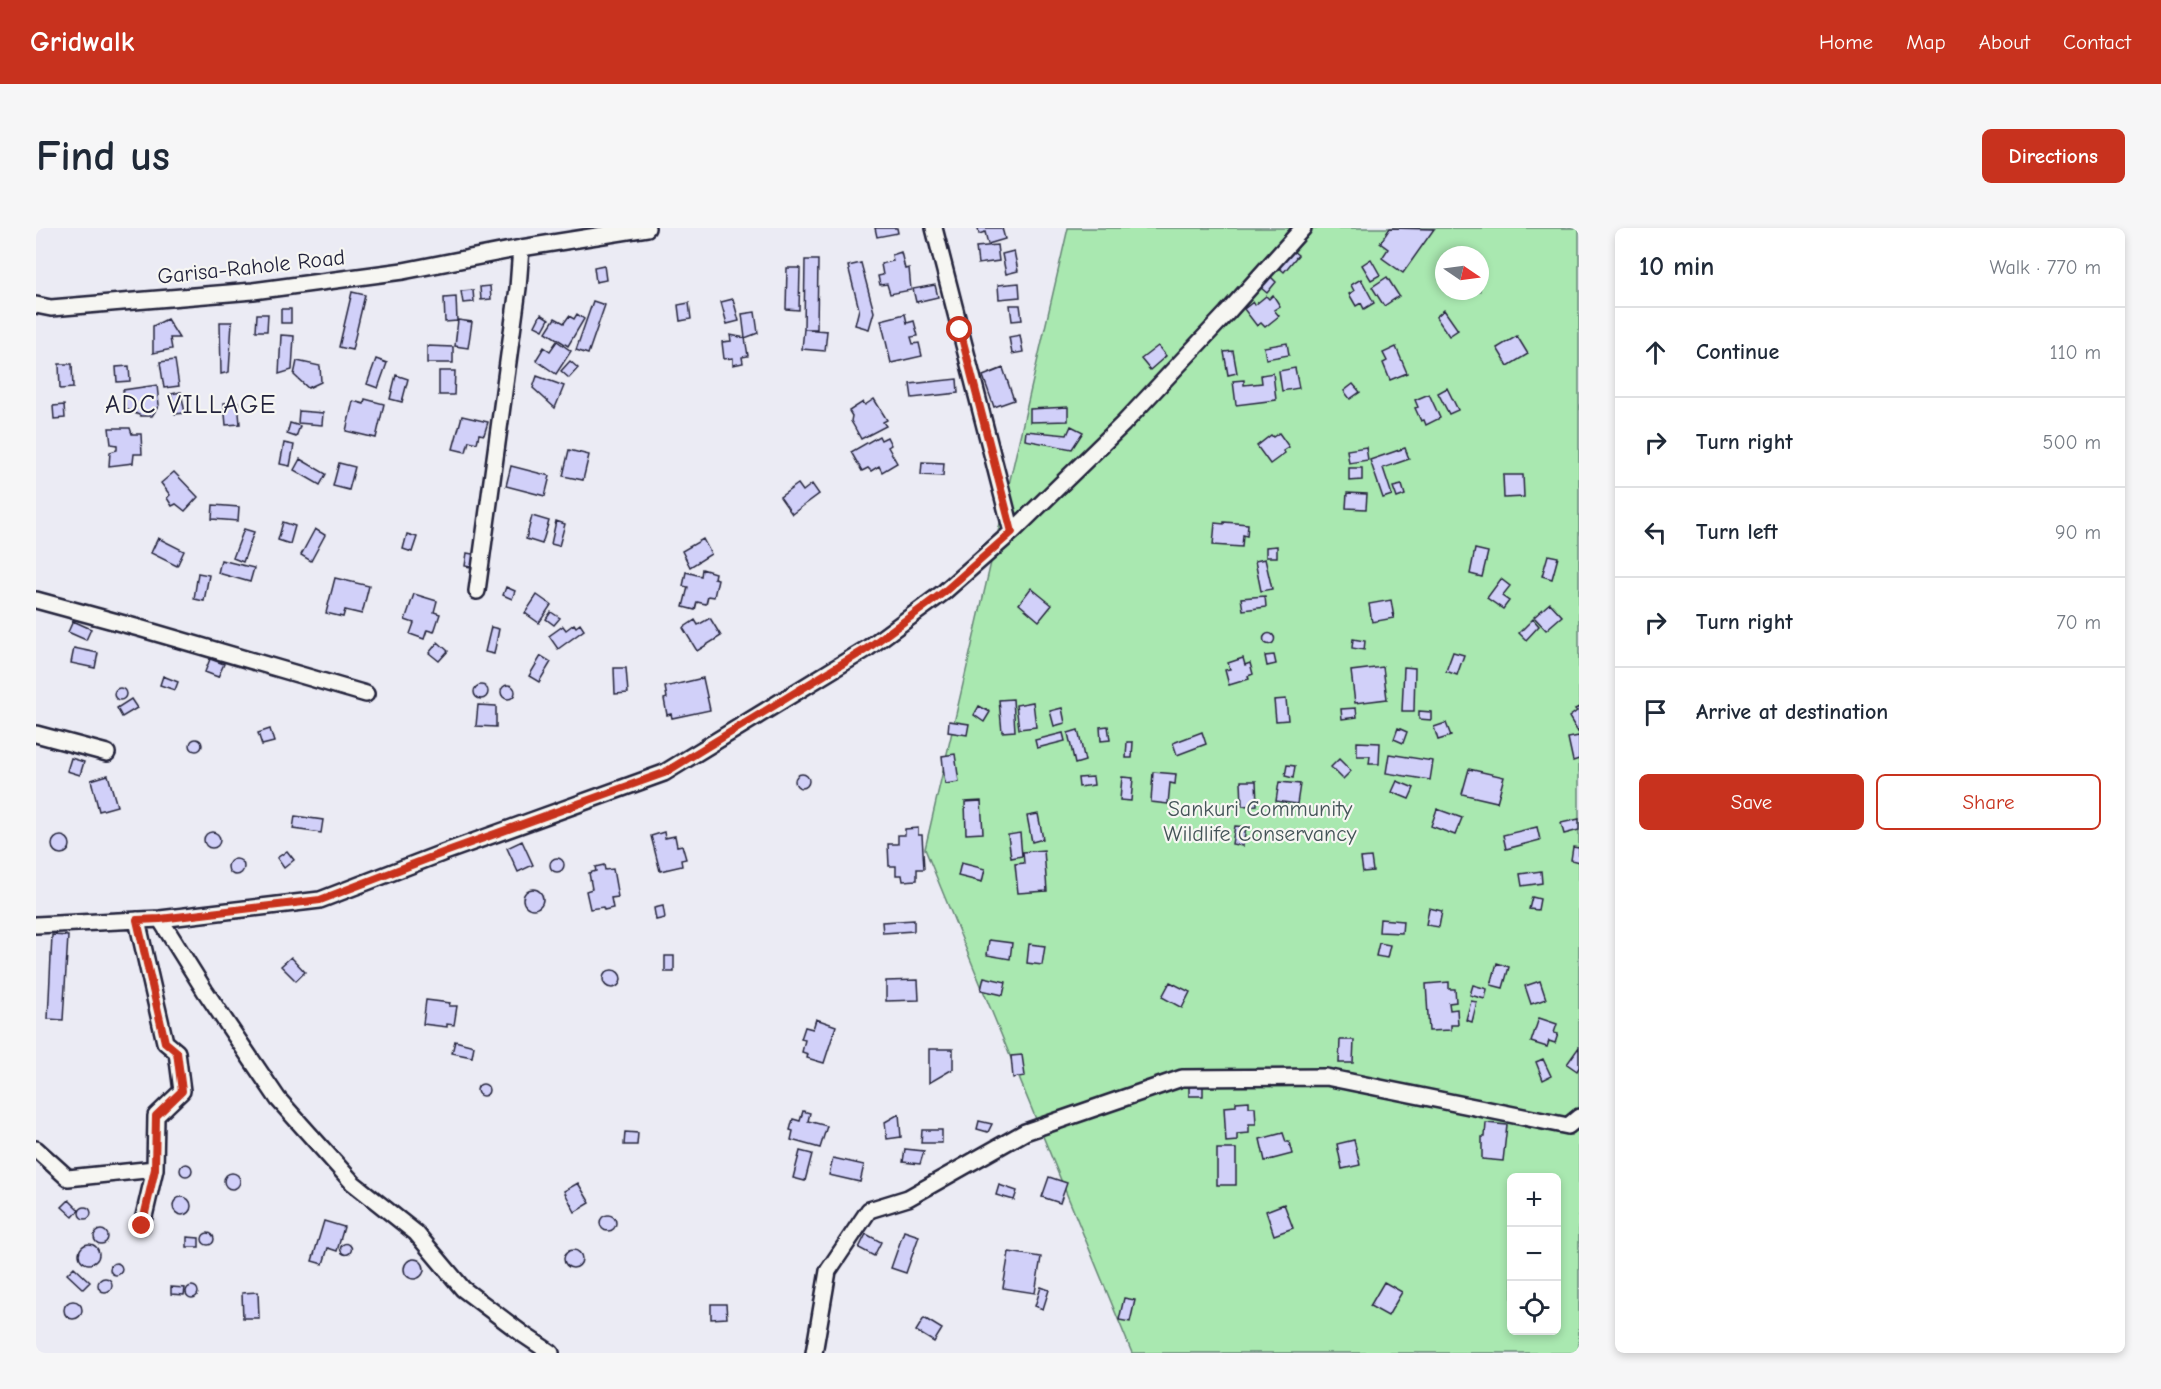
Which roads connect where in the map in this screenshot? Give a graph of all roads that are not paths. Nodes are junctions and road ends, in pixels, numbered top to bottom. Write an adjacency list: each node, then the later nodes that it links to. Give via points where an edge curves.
1 (647, 228): 4 (street, Garisa-Rahole Road)
2 (934, 228): 6 (street)
3 (1303, 228): 6 (street, via 1123,424)
4 (521, 248): 5 (street, Garisa-Rahole Road, via 403,271 253,291 51,308); 7 (street)
5 (36, 306)
6 (1012, 532): 12 (street, via 944,592 868,648 664,773 320,900)
7 (477, 591)
8 (36, 600): 9 (street)
9 (366, 694)
10 (36, 734): 11 (street)
11 (107, 753)
12 (160, 919): 13 (street); 19 (street, via 278,1099 353,1183 416,1233 463,1288)
13 (137, 920): 14 (street); 17 (street, via 165,1042 177,1052 182,1091 156,1116)
14 (36, 925)
15 (1579, 1117): 20 (street, via 1568,1125 1326,1077 1182,1078 1025,1132 908,1198 869,1210 828,1271)
16 (36, 1149): 17 (street, via 68,1178)
17 (155, 1169): 18 (street)
18 (142, 1226)
19 (551, 1353)
20 (814, 1353)

